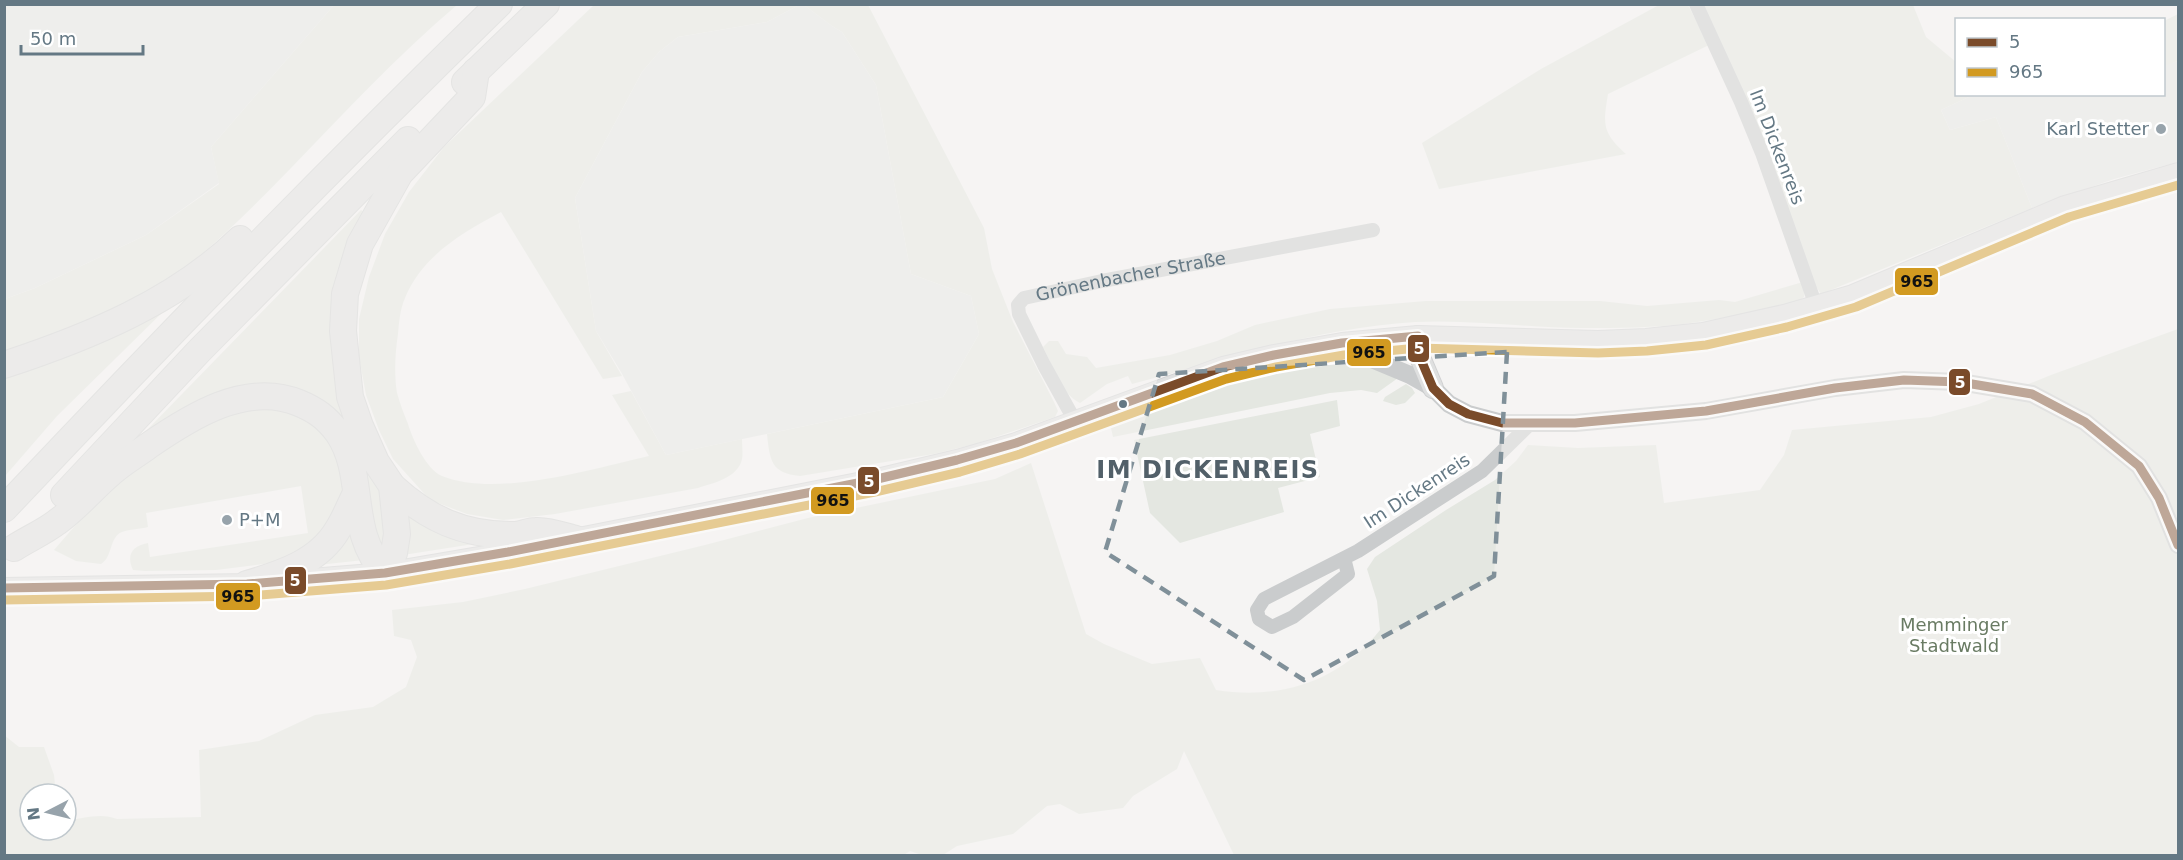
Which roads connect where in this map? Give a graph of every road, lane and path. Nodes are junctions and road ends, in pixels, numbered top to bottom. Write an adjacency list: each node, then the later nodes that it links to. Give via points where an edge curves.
1 (499, 4): 6 (highway)
2 (546, 4): 4 (highway)
3 (1696, 4): 8 (street, Im Dickenreis, via 1762,153)
4 (476, 71): 15 (highway, via 472,97 400,173 360,244 345,294 343,331 350,397 376,462); 20 (highway, via 200,350)
5 (2178, 173): 8 (main road, via 2065,206 1853,295)
6 (316, 188): 11 (highway, via 279,201 218,261 142,308 90,335); 17 (highway)
7 (1373, 230): 13 (street, Grönenbacher Straße, via 1024,298 1017,305 1019,314)
8 (1816, 306): 9 (main road, via 1732,327 1646,339)
9 (1418, 336): 10 (main road); 12 (main road, via 1419,355)
10 (1342, 343): 12 (street); 13 (main road, via 1223,367)
11 (4, 365)
12 (1433, 388): 14 (street, via 1449,404 1468,414 1502,423)
13 (1075, 422): 18 (main road, via 957,460 873,480)
14 (1531, 423): 19 (street, via 1575,423 1706,411 1904,380 1960,382 2032,394 2085,422 2139,466 2159,498); 21 (street, Im Dickenreis, via 1482,471)
15 (392, 486): 18 (highway, via 421,510 454,526 514,535 538,530); 22 (highway, via 397,534)
16 (355, 495): 20 (highway, via 348,454 327,418 288,399 251,397 216,407 165,435 112,471 57,522); 22 (highway, via 369,551); 23 (highway, via 337,531 323,548 281,574)
17 (4, 509)
18 (576, 539): 22 (main road)
19 (2178, 545)
20 (9, 553)
21 (1344, 558): 21 (street, Im Dickenreis, via 1264,599 1257,610 1259,619 1272,627 1293,617 1348,574)
22 (385, 573): 23 (main road)
23 (247, 584): 24 (main road)
24 (4, 588)

